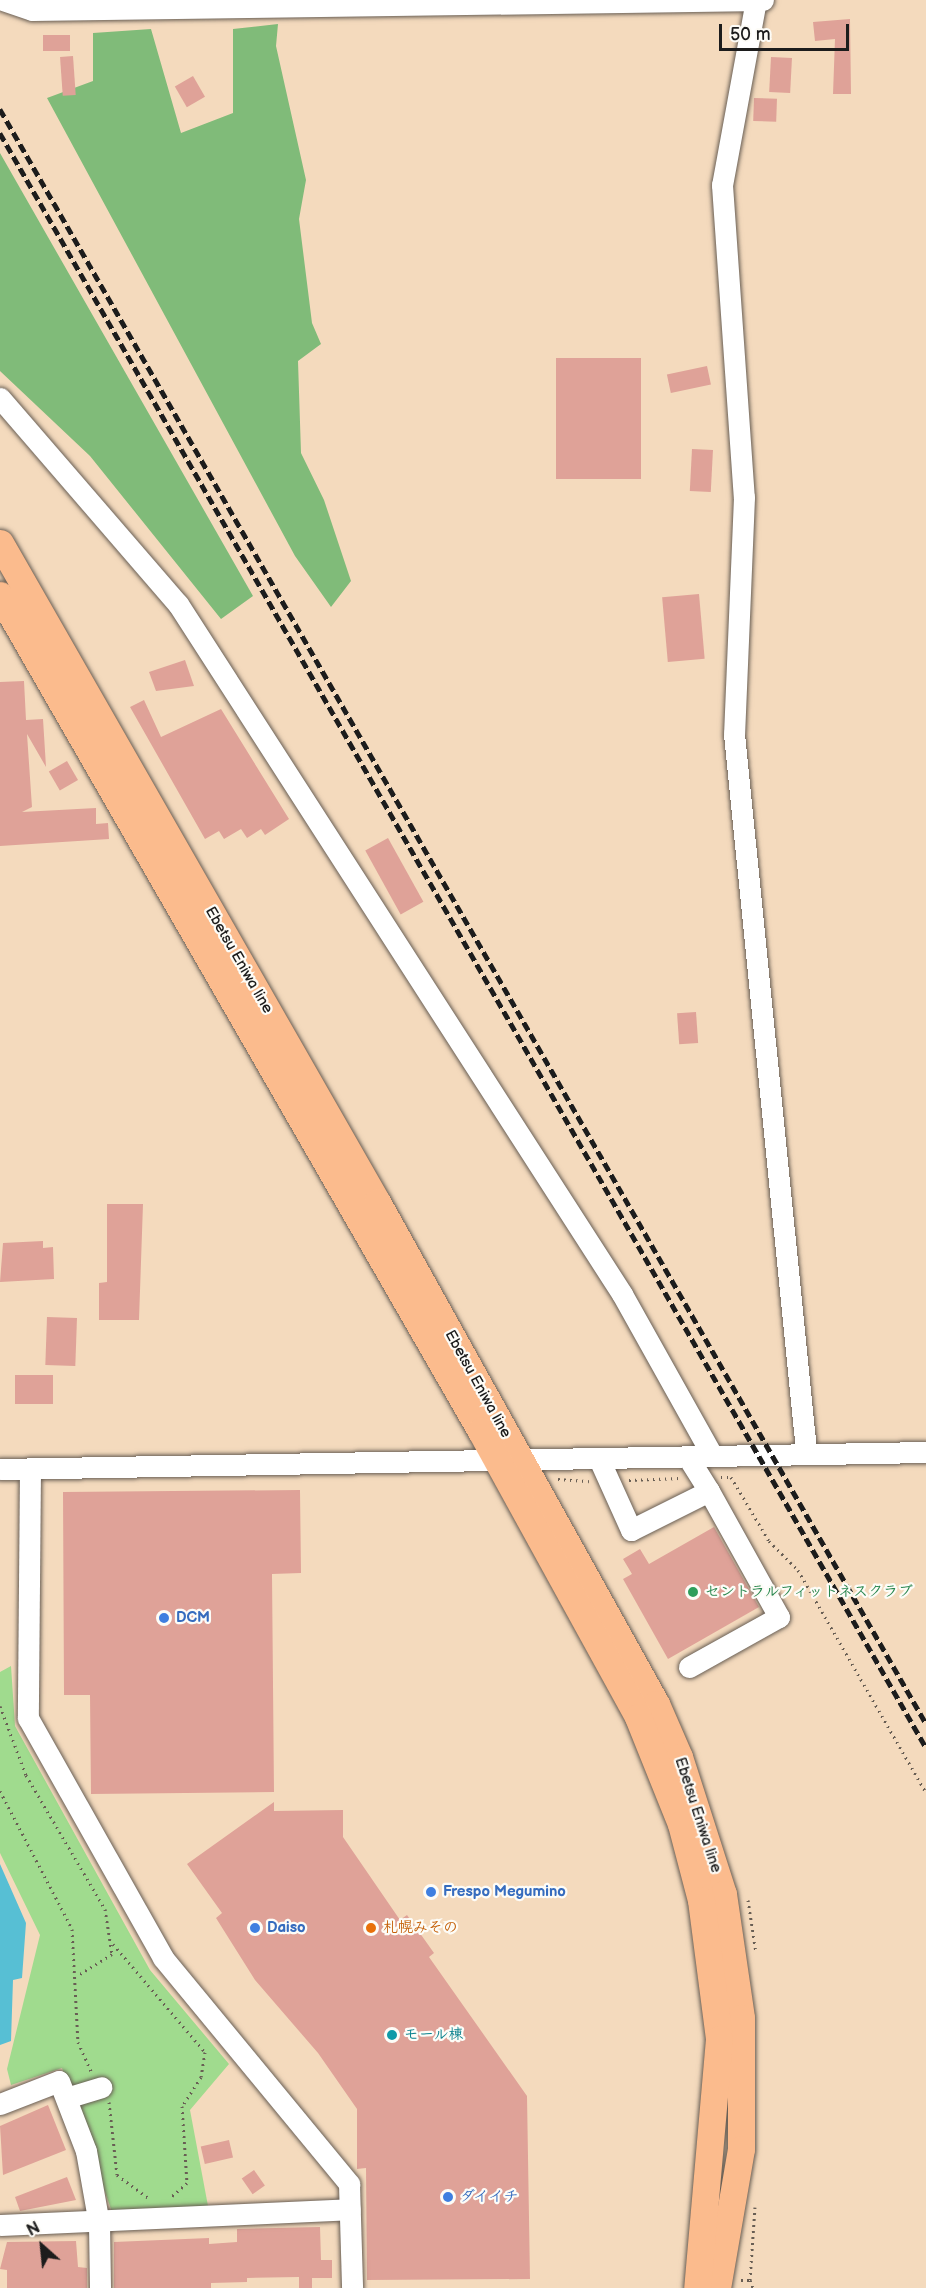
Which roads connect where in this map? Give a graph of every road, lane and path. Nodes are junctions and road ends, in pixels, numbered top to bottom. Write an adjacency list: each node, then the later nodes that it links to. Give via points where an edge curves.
1 (3, 0): 2 (street, via 33,10)
2 (756, 0): 3 (street); 7 (street, via 723,184 744,497 734,734)
3 (763, 0)
4 (0, 398): 9 (street, via 178,604 622,1294)
5 (0, 543): 12 (main road, Ebetsu Eniwa line)
6 (0, 595): 12 (main road, Ebetsu Eniwa line)
7 (806, 1450): 8 (street); 9 (street)
8 (926, 1452)
9 (712, 1455): 10 (street)
10 (688, 1457): 11 (street); 15 (street)
11 (599, 1460): 12 (street); 15 (street, via 632,1530)
12 (509, 1462): 14 (street); 31 (main road, Ebetsu Eniwa line, via 638,1717 681,1824 701,1900 719,2039 719,2084); 32 (main road, Ebetsu Eniwa line, via 656,1704 693,1795 723,1894 741,2018 744,2084 741,2149)
13 (0, 1469): 14 (street)
14 (30, 1469): 26 (street, via 28,1718 163,1958 349,2184)
15 (709, 1491): 16 (street, via 779,1617)
16 (689, 1667)
17 (0, 1706): 19 (path, via 26,1774 105,1909)
18 (0, 1791): 20 (path, via 62,1905)
19 (113, 1944): 20 (path, via 103,1962); 25 (path, via 205,2052 201,2077 182,2106 187,2183)
20 (78, 1974): 21 (path, via 78,2042)
21 (101, 2087): 22 (street); 24 (path, via 113,2113 117,2175)
22 (66, 2098): 23 (street, via 59,2081); 27 (street, via 86,2151)
23 (0, 2104)
24 (153, 2200)
25 (164, 2200)
26 (350, 2209): 27 (street); 30 (street)
27 (99, 2224): 28 (street); 29 (street)
28 (0, 2225)
29 (100, 2288)
30 (352, 2288)
31 (698, 2288)
32 (717, 2288)

